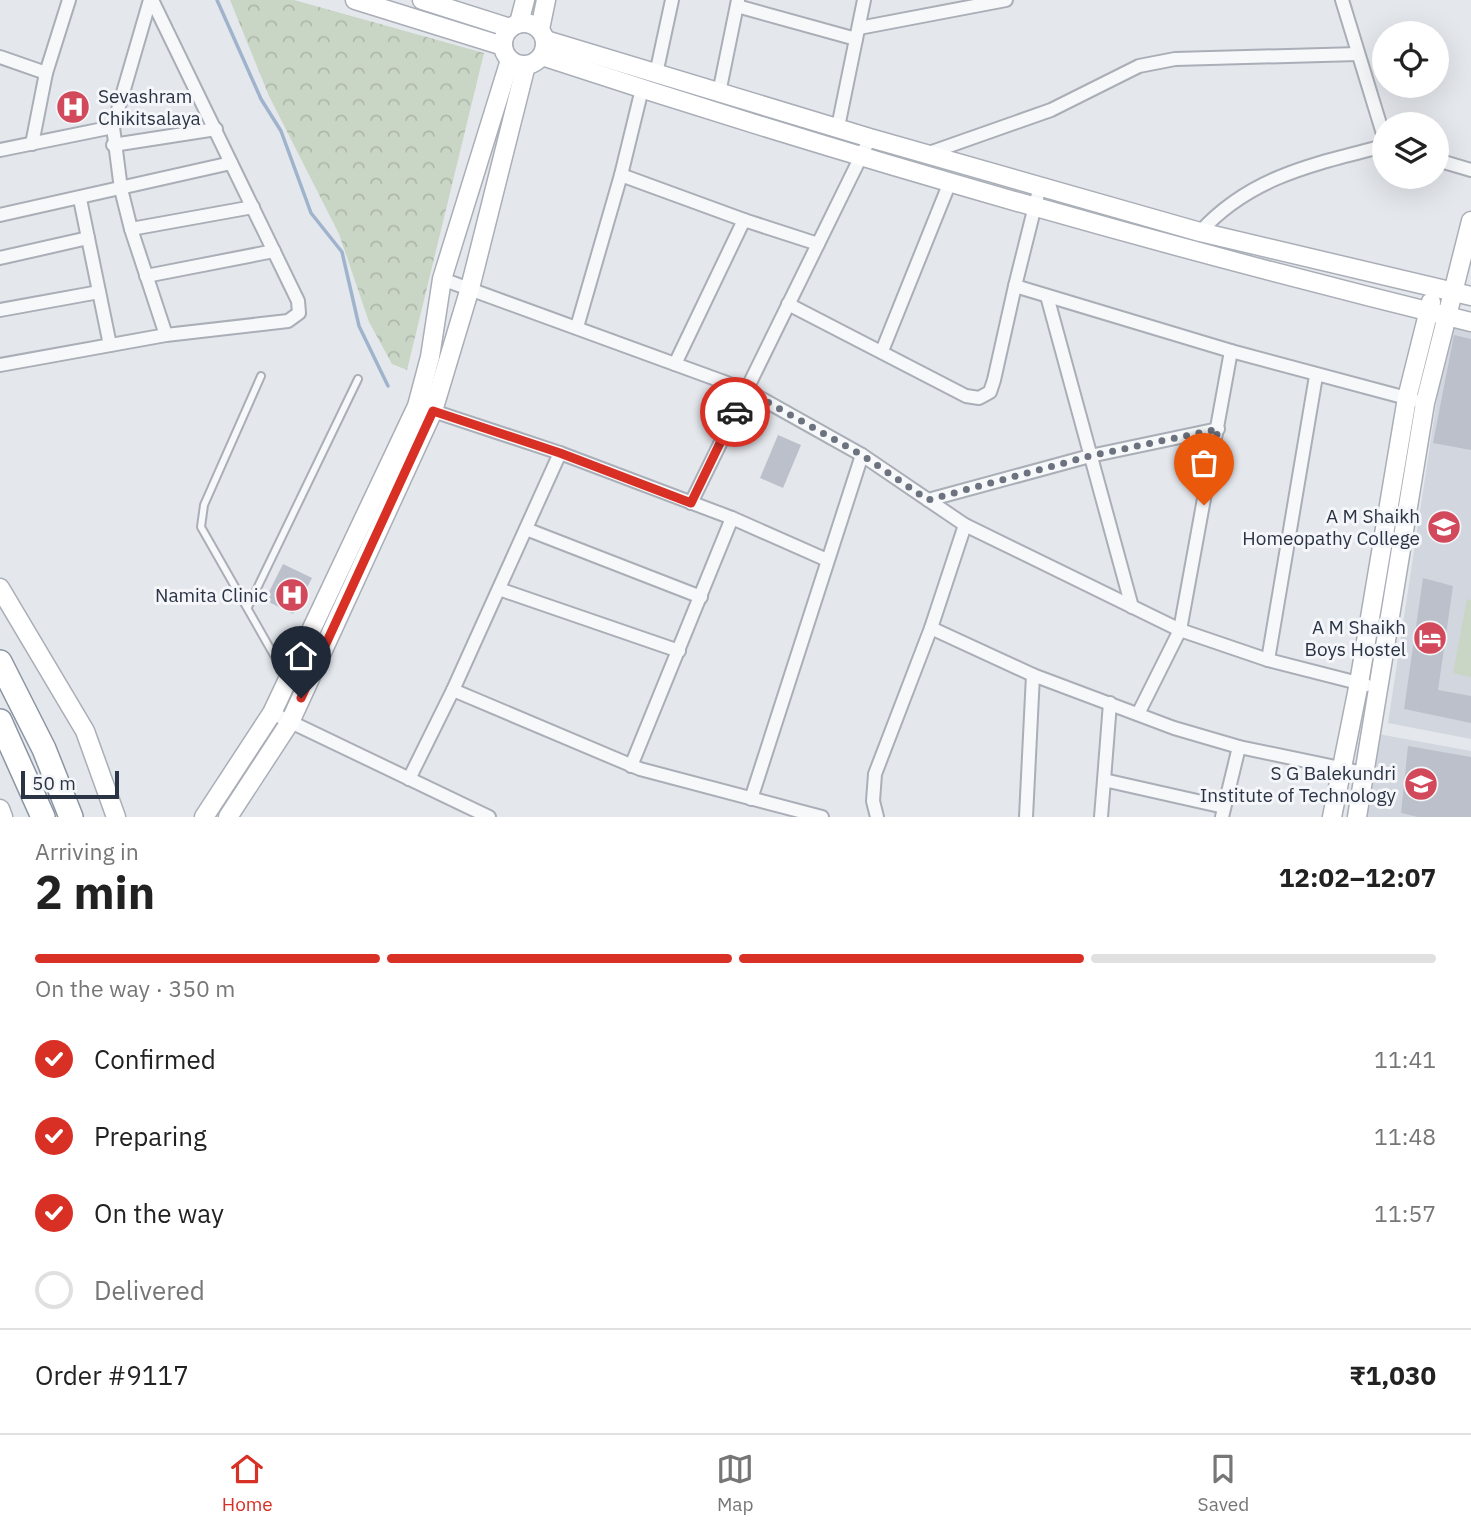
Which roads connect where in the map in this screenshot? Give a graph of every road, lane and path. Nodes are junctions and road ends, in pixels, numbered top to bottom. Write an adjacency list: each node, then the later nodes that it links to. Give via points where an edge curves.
1 (69, 0): 20 (street)
2 (151, 0): 25 (street); 27 (street)
3 (355, 0): 19 (street)
4 (422, 0): 14 (street)
5 (525, 0): 14 (street)
6 (546, 0): 16 (street)
7 (672, 0): 21 (street)
8 (864, 0): 15 (street)
9 (938, 0): 13 (street)
10 (1006, 0): 13 (street)
11 (1342, 0): 17 (street)
12 (738, 3): 15 (street); 23 (street)
13 (936, 13): 15 (street)
14 (514, 26): 16 (street, via 534,24); 19 (street)
15 (857, 34): 26 (street)
16 (542, 42): 19 (street); 21 (street); 22 (street)
17 (1358, 54): 24 (street); 33 (street, via 1175,59 1139,66 1051,110)
18 (0, 57): 20 (street)
19 (513, 57): 55 (street); 57 (street)
20 (46, 73): 29 (street)
21 (656, 74): 23 (street)
22 (642, 89): 34 (street); 38 (street)
23 (719, 93): 26 (street)
24 (1376, 112)
25 (113, 127): 29 (street); 30 (street)
26 (838, 127): 28 (street)
27 (216, 129): 30 (street); 35 (street)
28 (870, 138): 33 (street); 34 (street)
29 (32, 144): 32 (street)
30 (113, 145): 41 (street)
31 (1372, 149): 49 (street, via 1284,173 1220,210)
32 (0, 150)
33 (929, 153): 40 (street)
34 (860, 158): 39 (street); 51 (street)
35 (231, 163): 41 (street); 43 (street)
36 (1449, 164): 37 (street)
37 (1471, 170)
38 (621, 175): 46 (street); 66 (street)
39 (950, 182): 44 (street); 69 (street)
40 (1040, 186): 44 (street); 49 (street)
41 (121, 189): 42 (street); 48 (street)
42 (80, 199): 45 (street); 50 (street)
43 (253, 207): 48 (street); 52 (street)
44 (1034, 208): 56 (street); 64 (street)
45 (0, 215)
46 (744, 220): 51 (street); 71 (street)
47 (1471, 221): 60 (street)
48 (131, 229): 54 (street)
49 (1200, 232): 58 (street)
50 (88, 238): 53 (street); 59 (street)
51 (818, 244): 62 (street)
52 (274, 251): 54 (street); 67 (street, via 298,301 295,317)
53 (0, 258)
54 (146, 276): 67 (street)
55 (442, 279): 57 (street); 79 (street)
56 (1015, 286): 61 (street); 69 (street, via 994,380 990,392 979,398 966,396)
57 (470, 288): 66 (street); 79 (street)
58 (1433, 288): 60 (street); 64 (street)
59 (99, 292): 63 (street); 68 (street)
60 (1462, 294): 64 (street)
61 (1047, 296): 70 (street); 83 (street)
62 (788, 304): 69 (street); 76 (street)
63 (0, 310)
64 (1437, 314): 65 (street); 77 (street); 78 (street)
65 (1471, 322)
66 (577, 327): 71 (street)
67 (166, 335): 68 (street)
68 (110, 345): 72 (street)
69 (882, 351)
70 (1231, 351): 74 (street); 80 (street)
71 (675, 364): 76 (street)
72 (0, 365)
73 (261, 376): 93 (lane, via 201,515 201,527)
74 (1316, 376): 77 (street); 98 (street)
75 (358, 379): 93 (lane)
76 (746, 390): 82 (street); 85 (street)
77 (1407, 398): 78 (street); 102 (street)
78 (1425, 403): 103 (street)
79 (425, 409): 81 (street); 100 (street); 109 (street)
80 (1218, 429): 83 (street); 96 (street)
81 (560, 453): 85 (street); 88 (street)
82 (862, 455): 84 (street); 89 (street)
83 (1090, 456): 84 (street); 94 (street)
84 (928, 500): 87 (street)
85 (691, 503): 86 (street)
86 (732, 518): 89 (street); 92 (street)
87 (965, 525): 94 (street); 95 (street)
88 (526, 529): 91 (street); 92 (street)
89 (827, 560): 116 (street)
90 (0, 588): 123 (street, via 85,731)
91 (499, 589): 97 (street); 104 (street)
92 (701, 597): 97 (street)
93 (248, 607): 100 (lane)
94 (1132, 607): 96 (street)
95 (931, 628): 101 (street); 127 (street, via 875,774)
96 (1180, 630): 98 (street); 107 (street)
97 (679, 651): 111 (street)
98 (1268, 660): 102 (street)
99 (0, 662): 119 (highway, via 44,749)
100 (290, 675): 106 (street)
101 (1033, 675): 105 (street); 128 (street)
102 (1359, 683): 103 (street); 112 (street)
103 (1378, 688): 113 (street)
104 (453, 690): 111 (street); 114 (street)
105 (1110, 703): 107 (street); 115 (street)
106 (272, 713): 109 (street); 120 (street)
107 (1138, 714): 110 (street)
108 (0, 721): 122 (highway)
109 (290, 722): 114 (street); 124 (street)
110 (1239, 747): 112 (street); 118 (street)
111 (631, 766): 116 (street)
112 (1339, 768): 113 (street); 130 (street)
113 (1364, 773): 131 (street)
114 (409, 779): 125 (street)
115 (1104, 780): 118 (street); 129 (street)
116 (751, 799): 126 (street)
117 (0, 810): 121 (street)
118 (1223, 812)
119 (69, 813)
120 (208, 816)
121 (3, 817)
122 (43, 817)
123 (116, 817)
124 (228, 817)
125 (489, 817)
126 (822, 817)
127 (877, 817)
128 (1026, 817)
129 (1101, 817)
130 (1332, 817)
131 (1357, 817)

